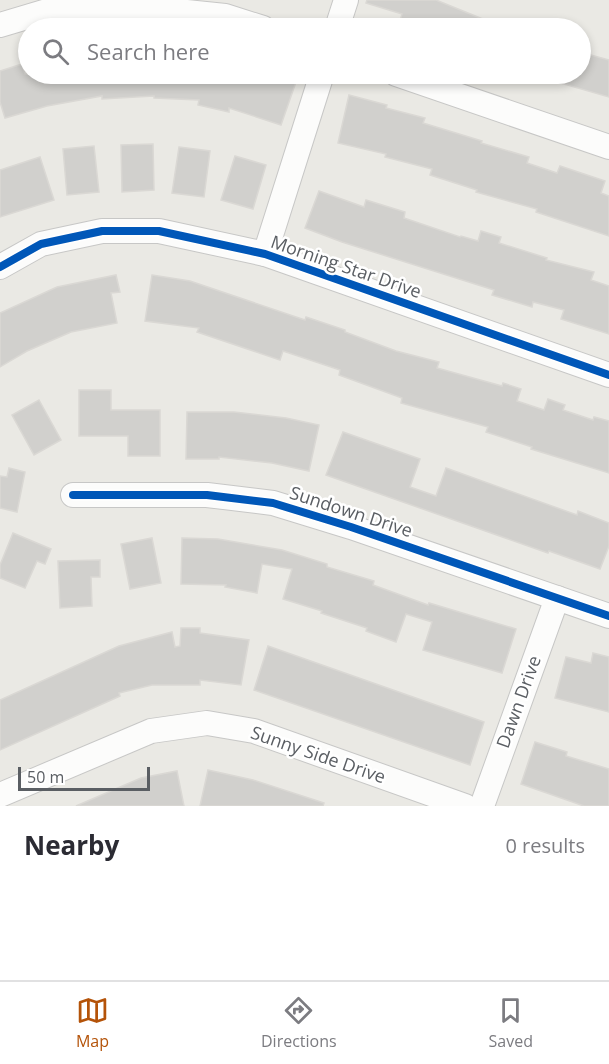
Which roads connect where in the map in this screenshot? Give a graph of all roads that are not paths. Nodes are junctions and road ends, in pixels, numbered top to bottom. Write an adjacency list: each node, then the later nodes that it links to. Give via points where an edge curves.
1 (346, 0): 4 (street)
2 (23, 18): 3 (street, via 57,8 149,8)
3 (231, 18)
4 (340, 18)
5 (18, 20): 6 (street)
6 (0, 25)
7 (319, 84): 10 (street)
8 (425, 84): 9 (street)
9 (609, 147)
10 (265, 254): 11 (street, Morning Star Drive, via 159,231 102,231 41,244); 12 (street, Morning Star Drive)
11 (0, 267)
12 (609, 375)
13 (73, 495): 14 (street, Sundown Drive, via 207,495 273,503)
14 (557, 598): 15 (street, Sundown Drive); 18 (street, Dawn Drive)
15 (609, 616)
16 (0, 795): 17 (street, Sunny Side Drive, via 151,731 207,723 254,731)
17 (465, 806)
18 (482, 806)

